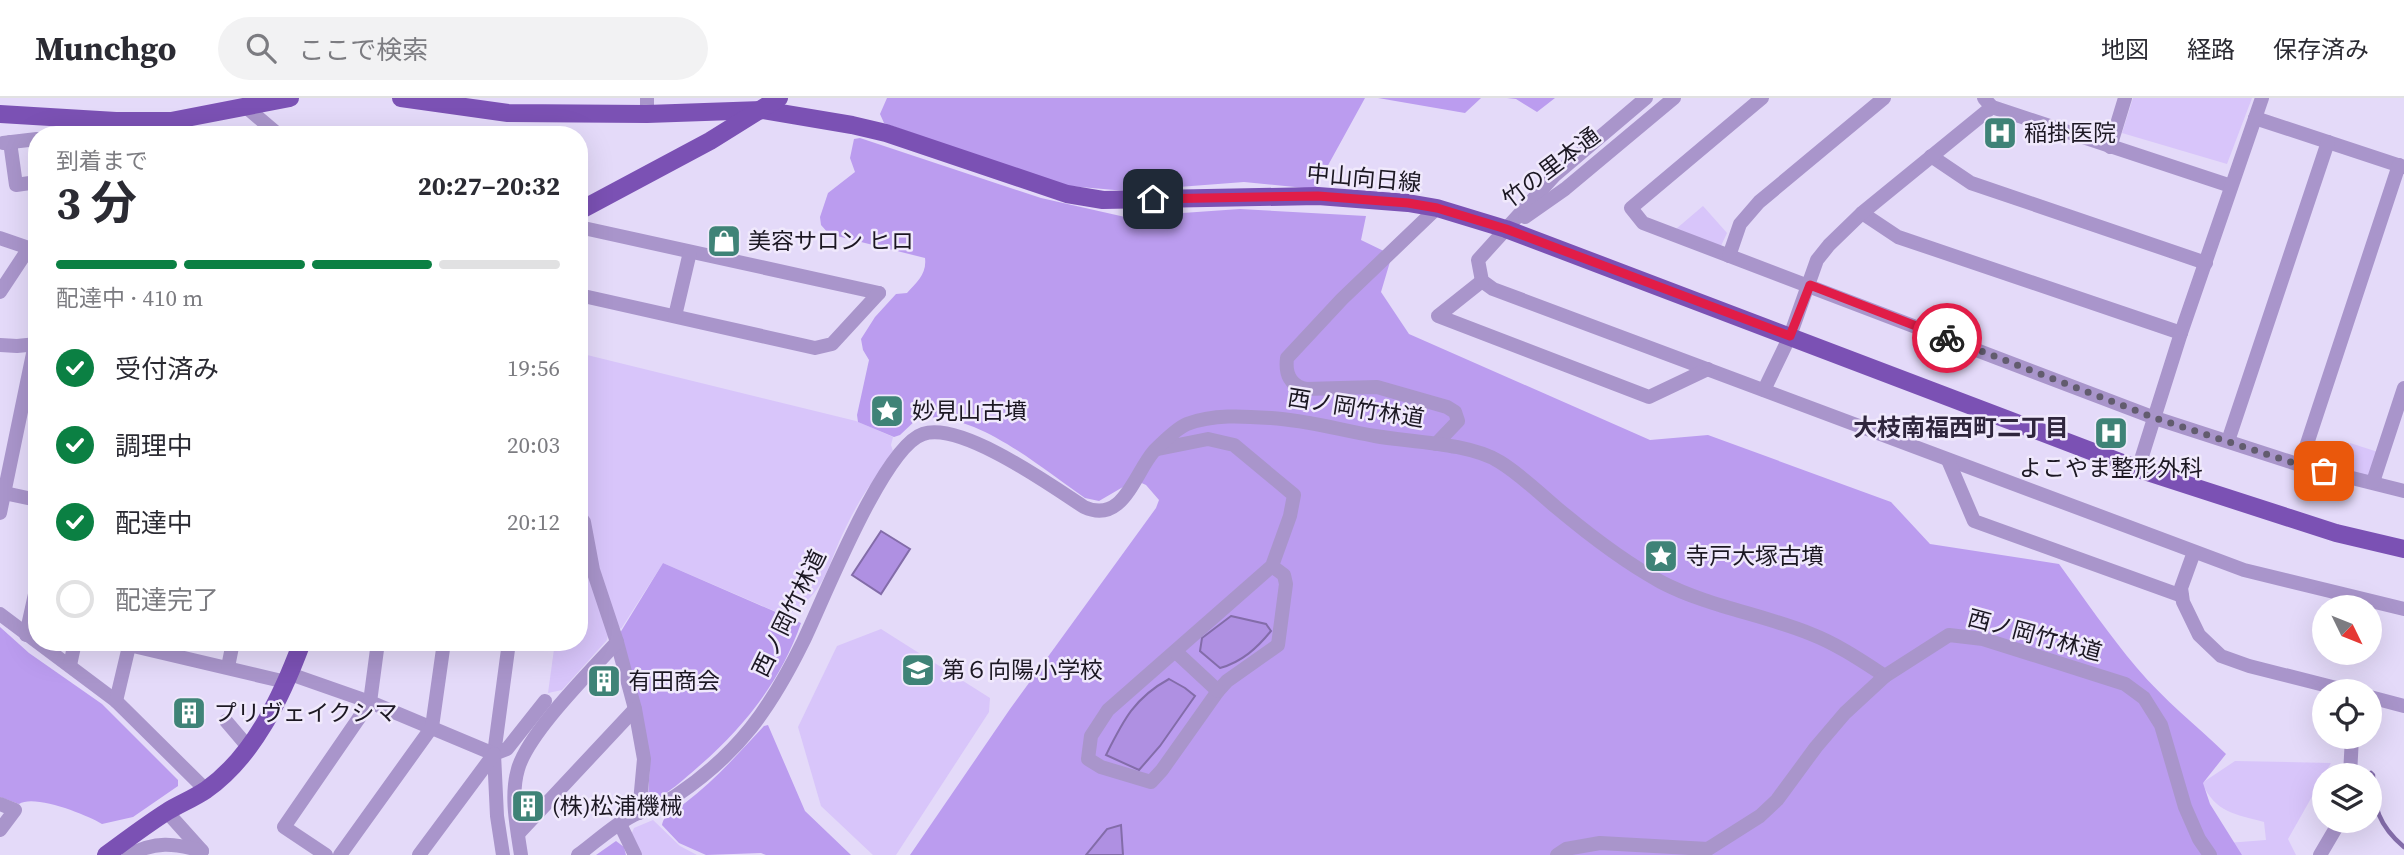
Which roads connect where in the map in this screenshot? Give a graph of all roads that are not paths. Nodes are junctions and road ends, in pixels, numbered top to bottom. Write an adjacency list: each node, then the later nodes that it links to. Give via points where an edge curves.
1 (290, 98): 12 (main road)
2 (401, 98): 11 (main road, 中山向日線, via 508,113)
3 (779, 98): 13 (main road)
4 (1646, 98): 31 (street, 竹の里本通, via 1554,176)
5 (1674, 98): 31 (street, 竹の里本通, via 1565,189)
6 (1762, 98): 36 (street, via 1631,208 1643,223)
7 (1884, 98): 36 (street, via 1759,202 1740,224)
8 (2125, 98): 22 (street)
9 (2262, 98): 15 (street)
10 (1988, 102): 22 (street); 23 (street)
11 (647, 106): 13 (main road, 中山向日線)
12 (247, 108): 16 (main road, via 171,121); 18 (street)
13 (762, 110): 27 (main road); 28 (main road, 中山向日線, via 852,125 1067,194 1103,200 1318,196)
14 (0, 114): 16 (main road)
15 (2255, 118): 20 (street); 26 (street)
16 (116, 121): 17 (street)
17 (108, 126)
18 (268, 126)
19 (28, 140): 21 (street)
20 (2328, 142): 24 (street); 52 (street)
21 (5, 143): 25 (street, via 16,185)
22 (2110, 147): 26 (street)
23 (1931, 156): 29 (street); 37 (street, via 1971,183)
24 (2401, 166): 56 (street)
25 (28, 183)
26 (2231, 186): 37 (street)
27 (588, 206)
28 (1437, 208): 31 (main road, 中山向日線); 53 (street, via 1326,316 1287,358 1286,366 1296,387 1377,387 1447,407 1458,421)
29 (1862, 213): 39 (street, via 1817,260); 43 (street, via 1898,237)
30 (588, 229): 35 (street)
31 (1506, 229): 38 (street, via 1478,260); 44 (main road, 中山向日線)
32 (0, 238): 33 (street)
33 (28, 248)
34 (28, 250): 40 (street)
35 (690, 252): 42 (street); 42 (street, via 879,293 832,344 815,348)
36 (1729, 256): 39 (street)
37 (2206, 263): 43 (street)
38 (1482, 281): 47 (street); 47 (street, via 1438,316 1649,397)
39 (1810, 285): 44 (street); 51 (street)
40 (0, 292)
41 (588, 297): 42 (street)
42 (675, 316)
43 (2181, 333): 51 (street)
44 (1790, 336): 50 (street); 57 (main road, 中山向日線)
45 (0, 345): 46 (street)
46 (28, 345)
47 (1708, 369): 50 (street)
48 (28, 379): 60 (street)
49 (2404, 388): 58 (street)
50 (1764, 390): 55 (street)
51 (2155, 418): 52 (street); 57 (street)
52 (2228, 441): 56 (street)
53 (1436, 444): 54 (street, 西ノ岡竹林道, via 1291,419 1233,416 1185,425); 85 (street, 西ノ岡竹林道, via 1497,459 1559,510 1661,582 1715,605 1813,635)
54 (1157, 449): 66 (street, via 1208,439 1234,444 1294,495); 102 (street, 西ノ岡竹林道, via 1128,493 1102,512 1084,507 1032,472 964,439 934,433 917,436 874,493 772,700 749,732 710,771 676,796)
55 (1948, 460): 65 (street); 67 (street, via 1974,521)
56 (2300, 465): 58 (street)
57 (2138, 469): 64 (main road, 中山向日線, via 2336,533)
58 (2373, 482): 59 (street)
59 (2404, 491)
60 (2, 492): 61 (street); 62 (street)
61 (28, 498)
62 (0, 513)
63 (588, 543): 72 (street)
64 (2404, 549)
65 (2194, 552): 67 (street); 68 (street, via 2244,570)
66 (1272, 566): 82 (street); 88 (street, via 1286,584 1278,645)
67 (2182, 596): 87 (street, via 2199,635 2221,656)
68 (2404, 609)
69 (0, 614): 71 (street)
70 (28, 626): 71 (street)
71 (26, 635)
72 (617, 642): 94 (street); 106 (street, via 524,754 515,782)
73 (49, 651): 83 (street)
74 (73, 651): 83 (street)
75 (127, 651): 90 (street)
76 (185, 651): 84 (street)
77 (231, 651): 84 (street)
78 (298, 651): 86 (main road)
79 (377, 651): 92 (street)
80 (443, 651): 96 (street)
81 (508, 651): 98 (street)
82 (1176, 652): 88 (street); 88 (street, via 1108,710 1091,736 1088,759 1151,782)
83 (70, 665): 90 (street)
84 (228, 667): 86 (street)
85 (1885, 676): 117 (street, via 1845,713 1777,800 1707,849 1600,843); 118 (street, 西ノ岡竹林道, via 1949,635 1983,639 2125,684 2144,698 2161,725 2185,807)
86 (288, 678): 92 (street); 97 (main road)
87 (2312, 682)
88 (1218, 691)
89 (2382, 700): 93 (street)
90 (116, 701): 99 (street)
91 (545, 701): 98 (street, via 506,749)
92 (370, 702): 96 (street); 111 (street, via 284,827)
93 (2404, 706)
94 (635, 709): 102 (street, via 644,759); 106 (street)
95 (226, 721): 97 (street)
96 (432, 727): 98 (street); 112 (street)
97 (249, 748): 99 (main road)
98 (494, 754): 108 (street); 113 (street)
99 (205, 790): 101 (main road)
100 (0, 804): 104 (street, via 15,810)
101 (167, 812): 107 (street); 109 (main road)
102 (639, 813): 103 (street, 西ノ岡竹林道)
103 (620, 824): 115 (street, 西ノ岡竹林道); 116 (street)
104 (0, 830)
105 (2333, 833): 119 (street)
106 (518, 834): 114 (street)
107 (204, 853): 110 (street, via 178,844 157,844)
108 (501, 853)
109 (106, 855)
110 (129, 855)
111 (326, 855)
112 (340, 855)
113 (419, 855)
114 (521, 855)
115 (578, 855)
116 (635, 855)
117 (1557, 855)
118 (2210, 855)
119 (2320, 855)

